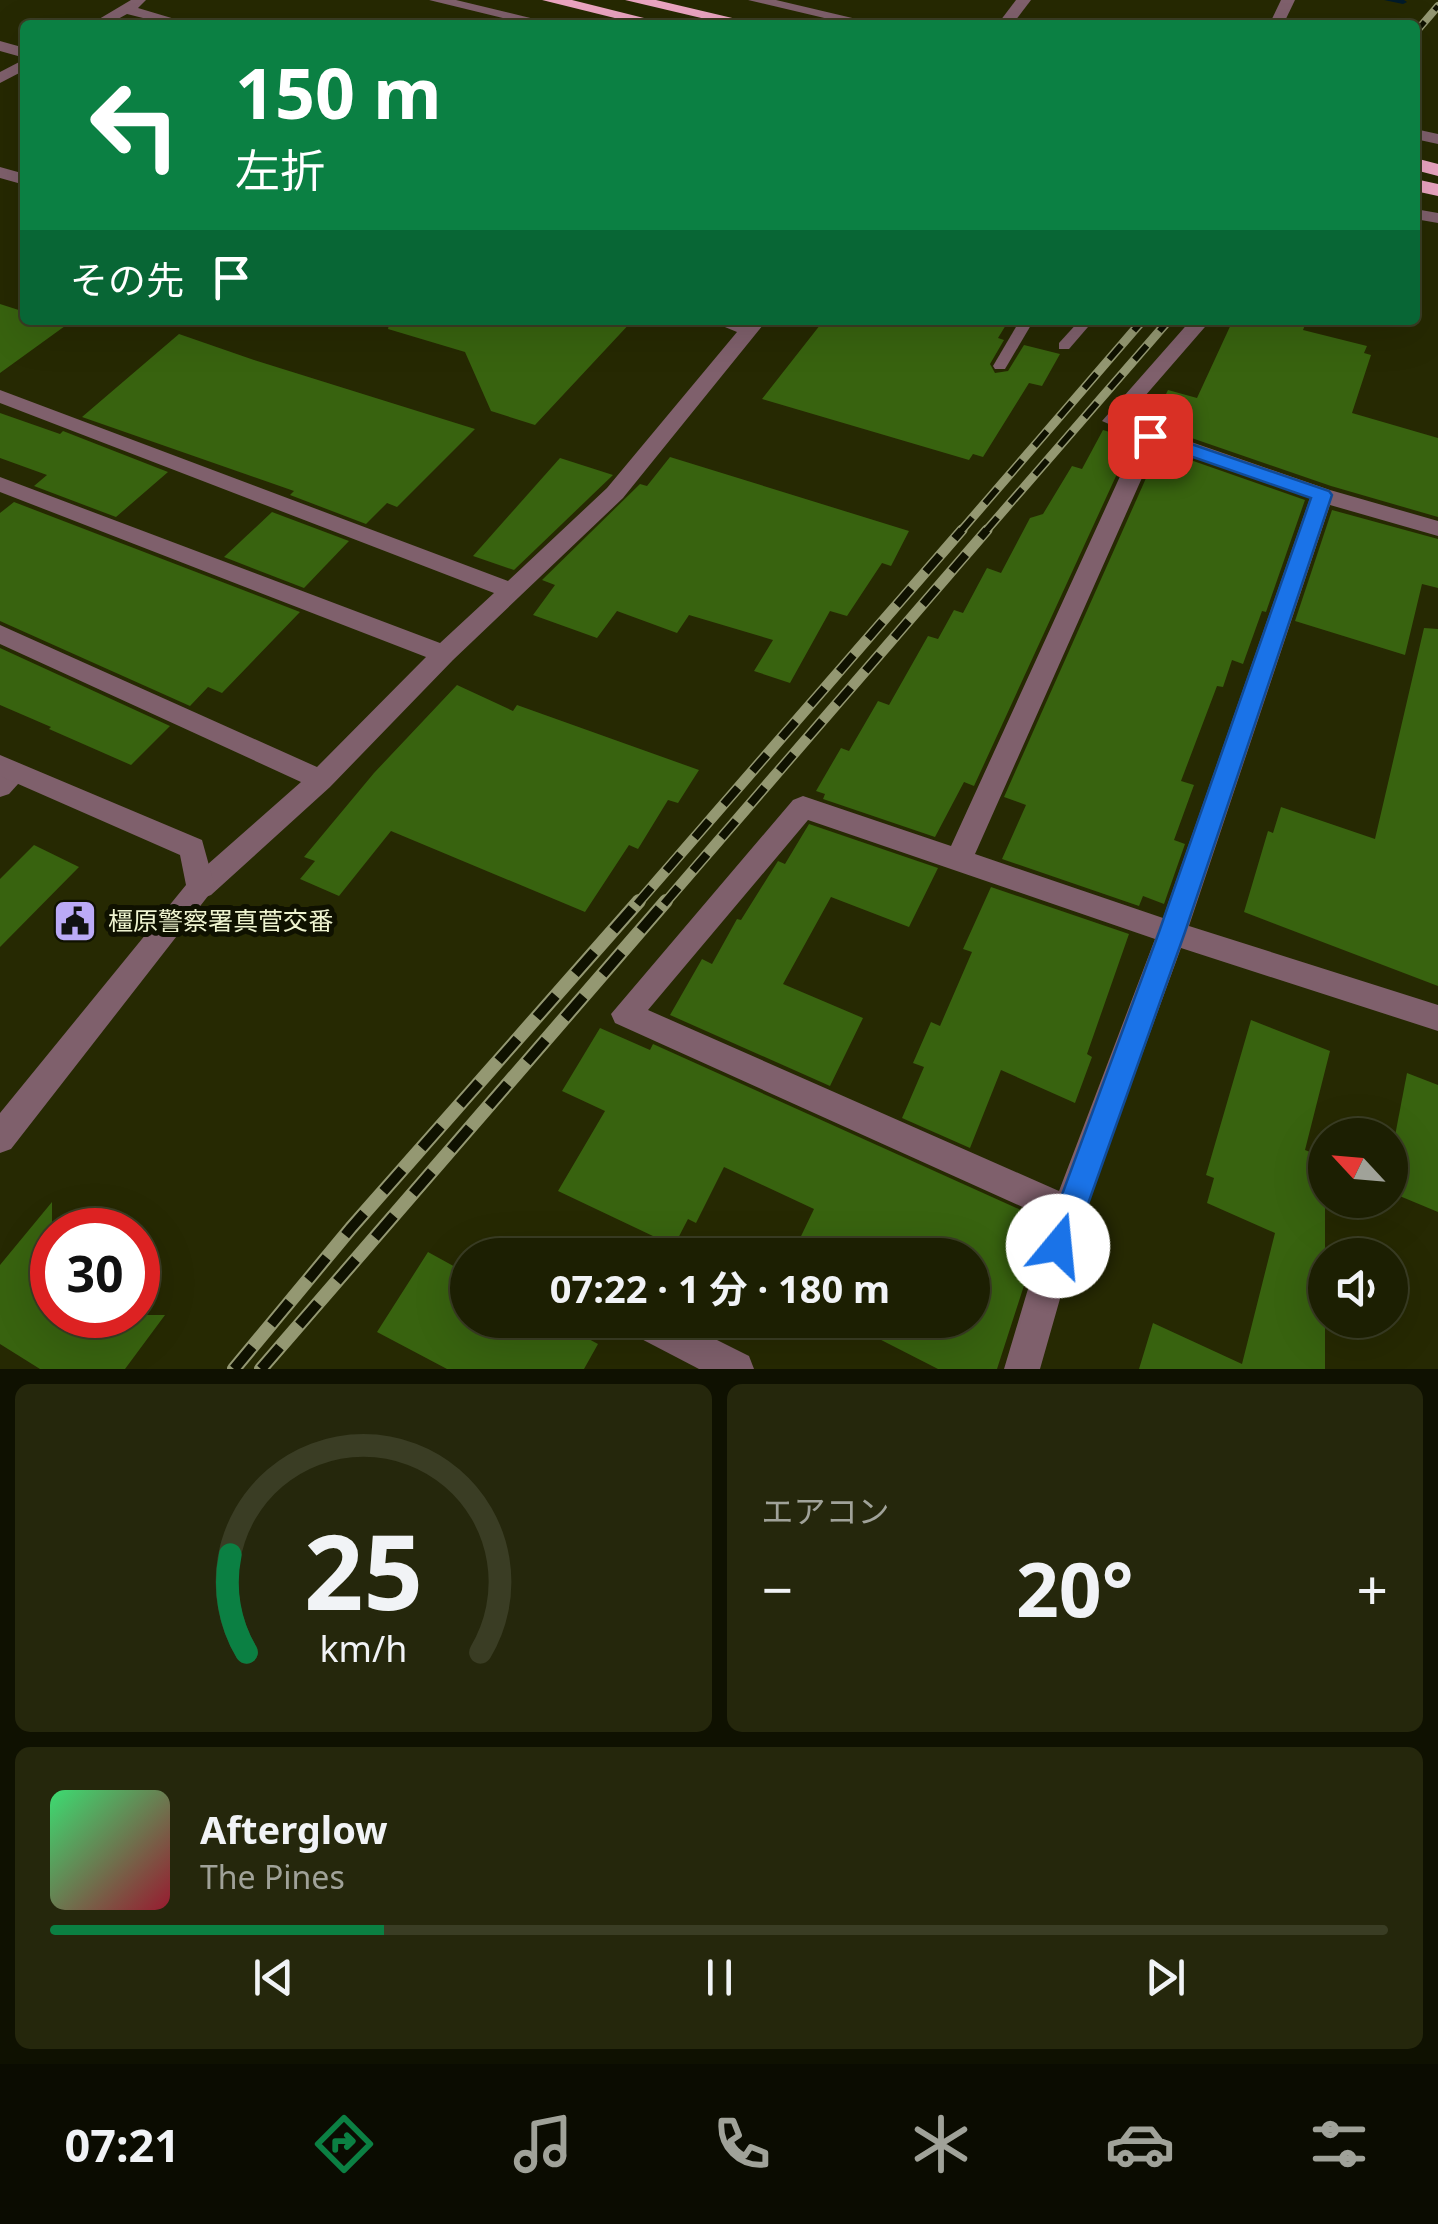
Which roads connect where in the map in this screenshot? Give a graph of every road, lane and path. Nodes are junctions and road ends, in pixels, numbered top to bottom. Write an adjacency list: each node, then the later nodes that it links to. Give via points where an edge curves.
1 (141, 0): 7 (street)
2 (436, 0): 10 (street)
3 (550, 0): 11 (highway)
4 (634, 0): 12 (highway)
5 (755, 0): 13 (street)
6 (1024, 0): 14 (street)
7 (125, 9): 8 (street); 9 (street)
8 (105, 20)
9 (168, 20)
10 (529, 20)
11 (644, 20)
12 (730, 20)
13 (851, 20)
14 (1008, 20)
15 (752, 325): 26 (street, via 615,493)
16 (1024, 325): 20 (lane)
17 (1083, 325): 19 (lane)
18 (1196, 325): 22 (street, via 1112,422)
19 (1064, 346)
20 (1000, 366)
21 (0, 396): 26 (street)
22 (1150, 436): 24 (street); 31 (street)
23 (0, 484): 28 (street)
24 (1322, 495): 25 (street); 33 (street)
25 (1438, 529)
26 (512, 591): 28 (street)
27 (0, 634): 30 (street)
28 (444, 654): 30 (street)
29 (5, 775): 32 (street, via 192,848)
30 (321, 780): 32 (street)
31 (960, 860): 33 (street); 36 (street, via 803,807 626,1014)
32 (201, 887): 35 (street)
33 (1172, 932): 34 (street); 36 (street)
34 (1438, 1018)
35 (0, 1138)
36 (1068, 1211): 39 (street)
37 (675, 1338): 38 (street)
38 (736, 1369)
39 (1022, 1369)

